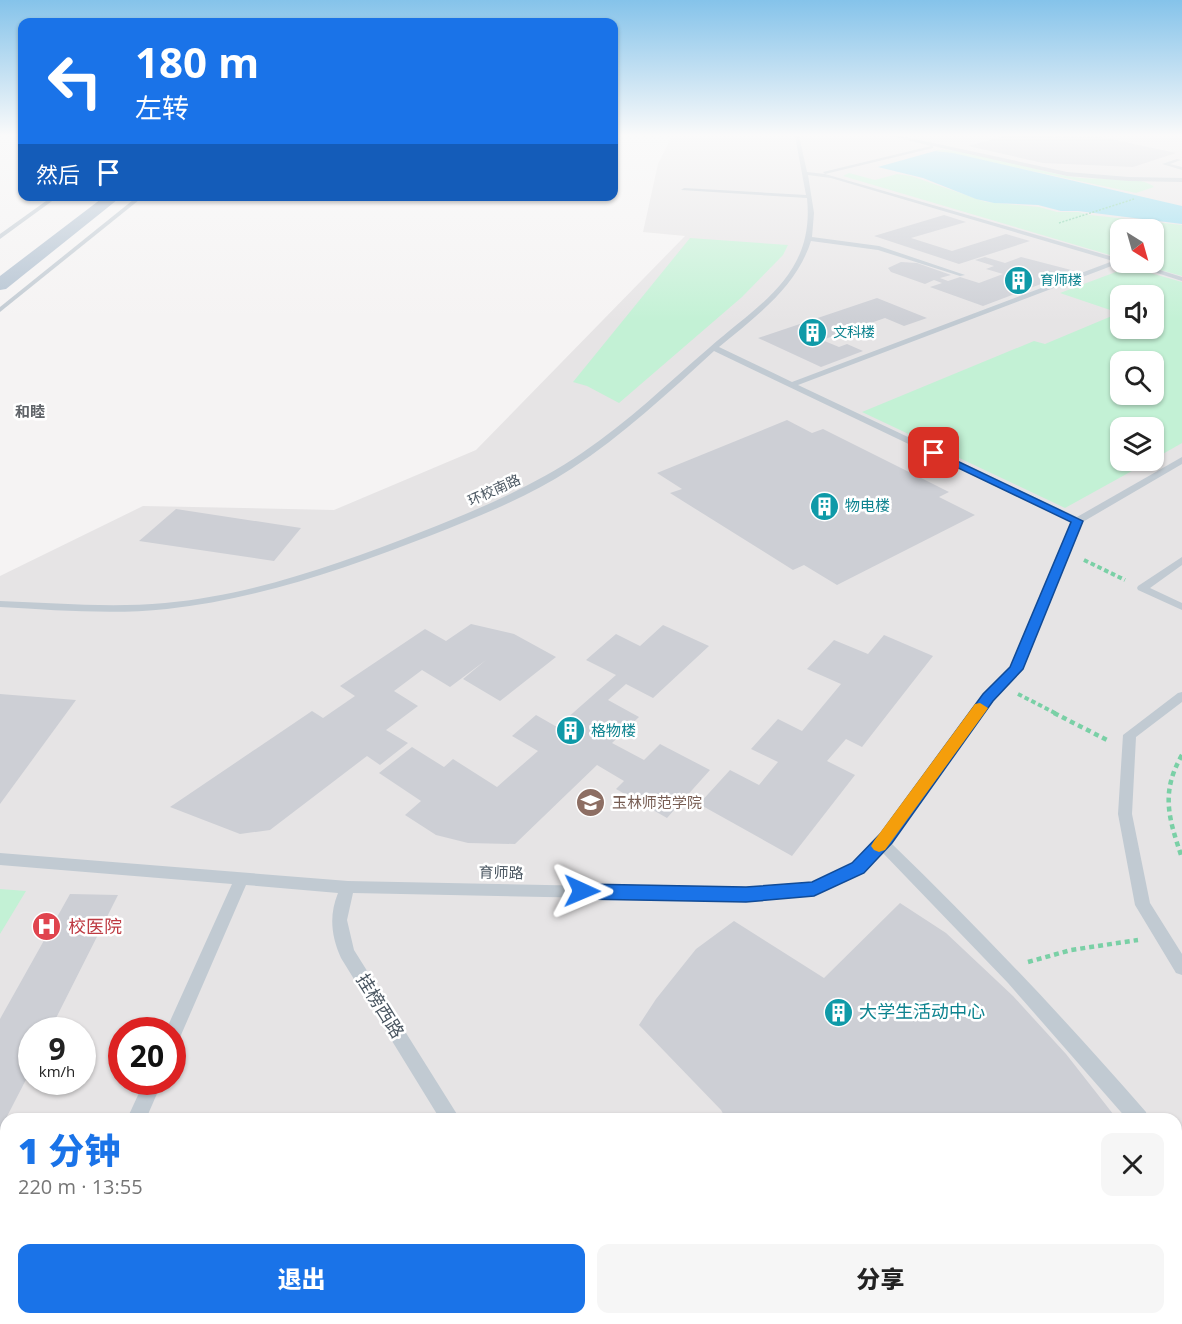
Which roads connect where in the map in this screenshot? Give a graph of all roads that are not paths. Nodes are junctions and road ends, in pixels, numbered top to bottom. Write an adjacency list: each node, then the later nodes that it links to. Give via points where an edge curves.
1 (809, 197): 7 (lane, 环校南路)
2 (902, 198): 8 (lane)
3 (50, 201): 6 (lane)
4 (109, 201): 13 (main road)
5 (136, 201): 14 (lane)
6 (0, 237)
7 (810, 239): 11 (lane, via 879,248); 15 (lane, 环校南路, via 799,266 788,280)
8 (1110, 258)
9 (1110, 265): 16 (lane)
10 (1162, 273): 12 (lane)
11 (962, 275)
12 (1182, 279)
13 (0, 285)
14 (0, 310)
15 (714, 348): 16 (lane); 20 (lane, 环校南路, via 627,425 566,468 525,491 358,559 230,595 168,606 111,609)
16 (791, 385): 18 (lane)
17 (1182, 460): 18 (lane)
18 (1077, 521): 23 (lane, 育师路, via 1016,669 988,698)
19 (1182, 560): 21 (lane, via 1142,588)
20 (0, 603)
21 (1182, 608)
22 (1182, 696): 27 (lane, via 1130,735 1125,814 1143,905)
23 (882, 843): 26 (lane, 育师路, via 858,868 814,889 746,895); 32 (lane, via 972,931)
24 (0, 859): 25 (lane, 育师路)
25 (242, 878): 26 (lane, 育师路); 28 (lane)
26 (348, 887): 31 (lane, 挂榜西路, via 339,908 339,929 347,953)
27 (1182, 968)
28 (180, 1017)
29 (147, 1095): 30 (lane)
30 (139, 1113)
31 (447, 1113)
32 (1134, 1113)

